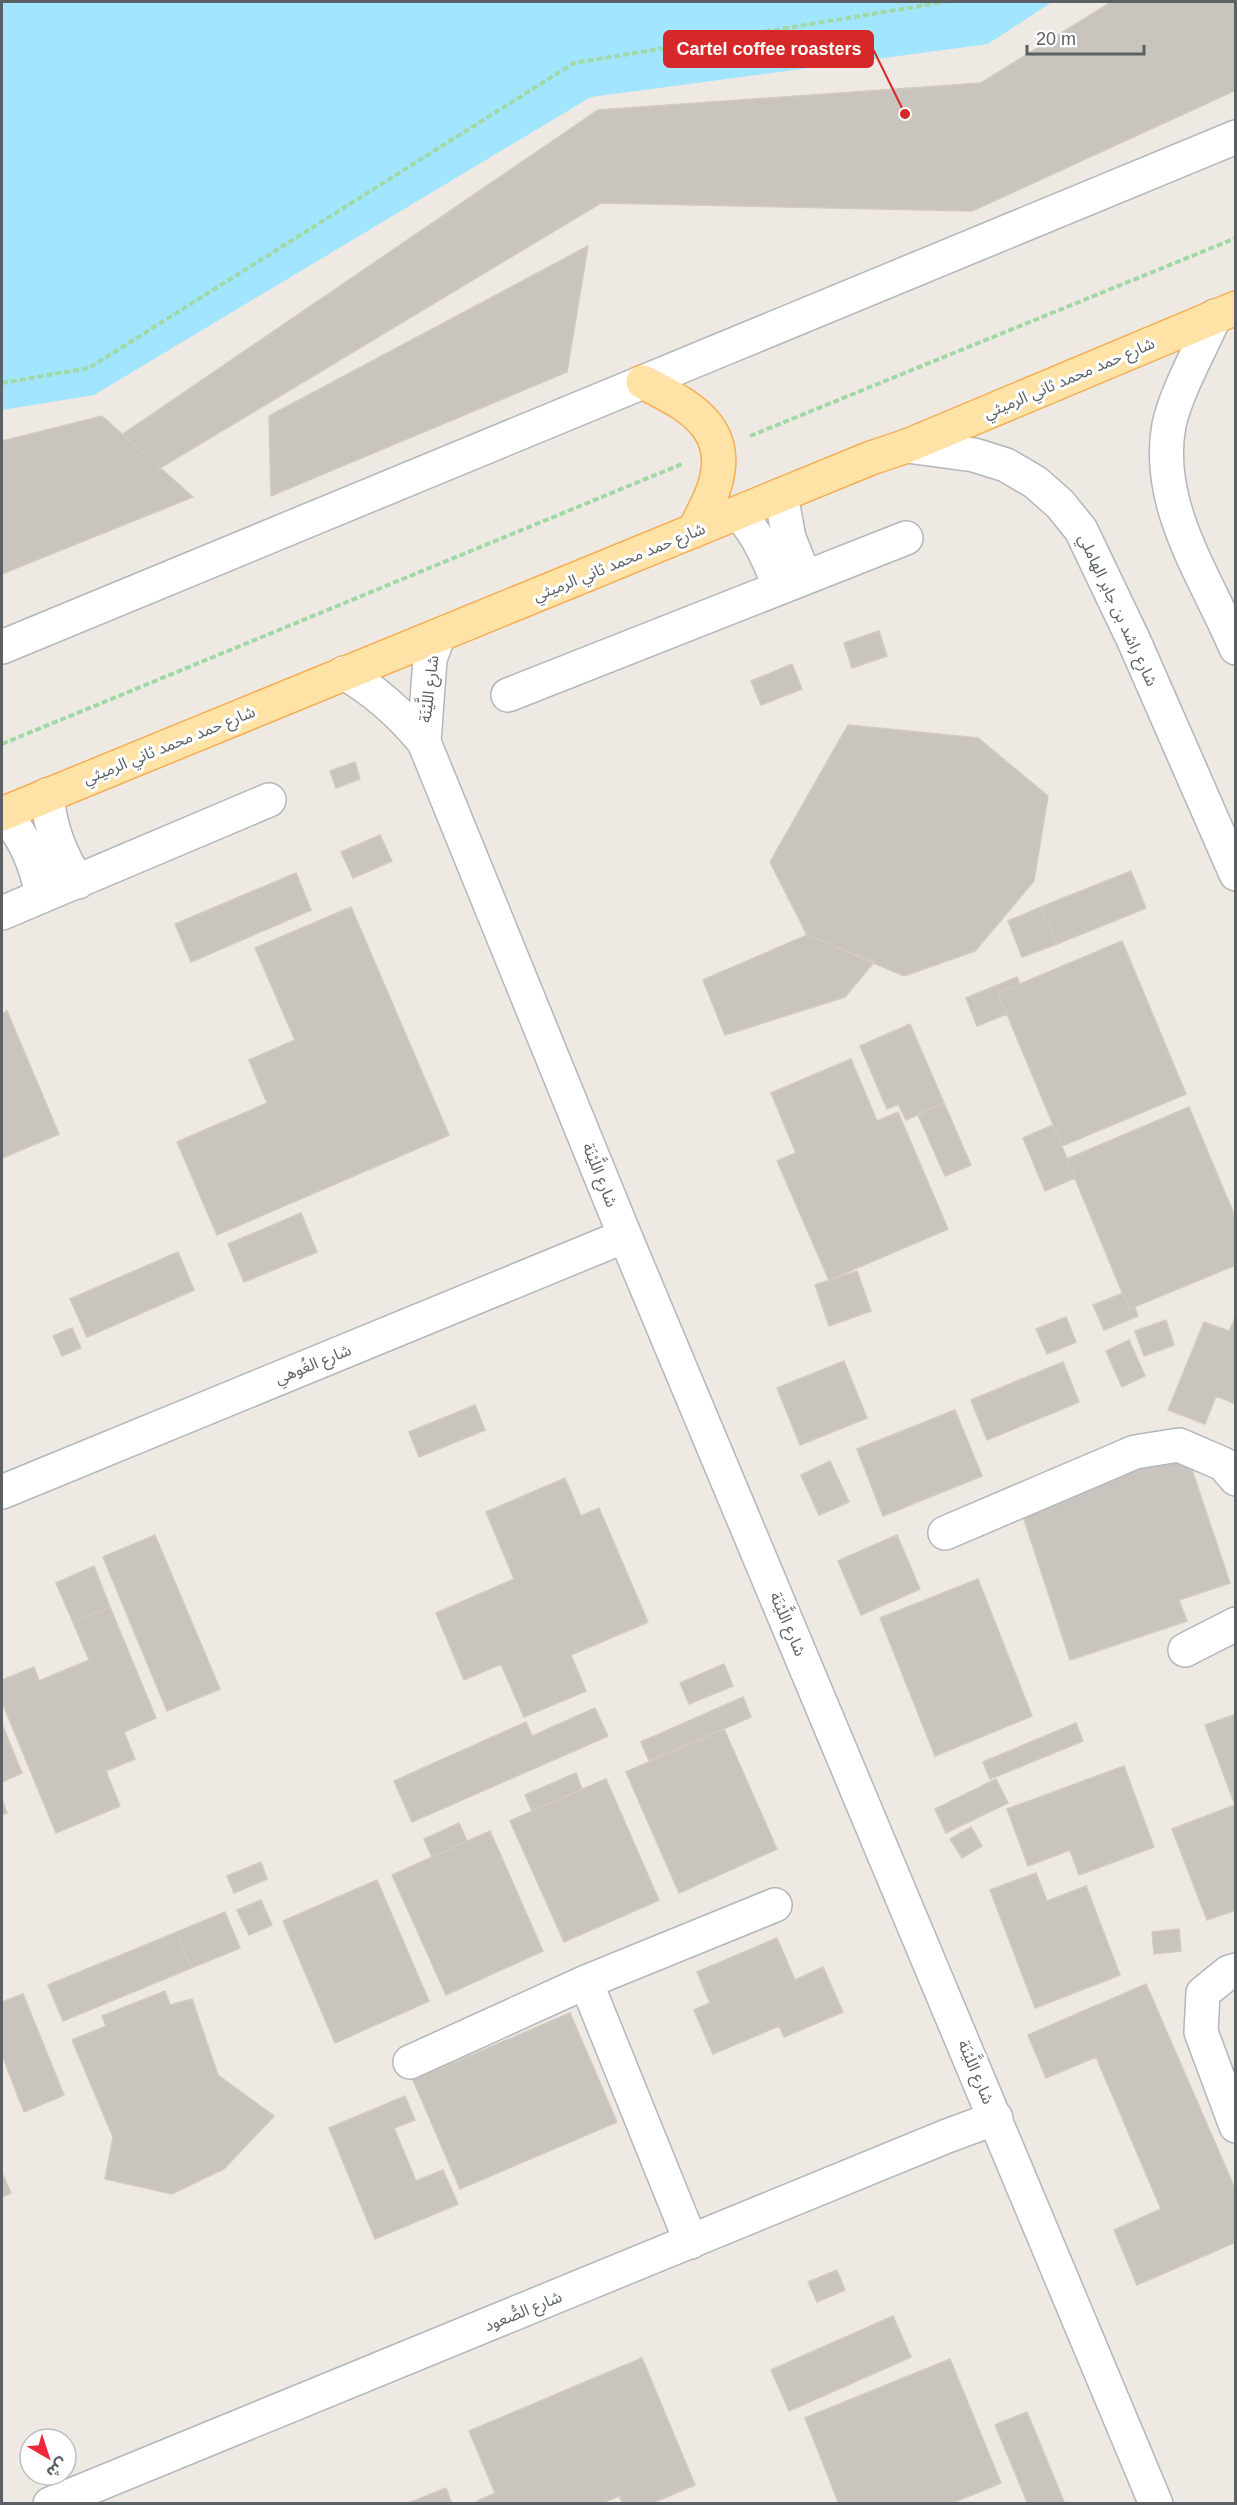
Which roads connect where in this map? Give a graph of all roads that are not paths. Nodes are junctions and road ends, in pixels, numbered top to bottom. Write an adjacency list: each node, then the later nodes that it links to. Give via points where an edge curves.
1 (1236, 137): 3 (street)
2 (1226, 312): 4 (main road, شارع حمد محمد ثاني الرميثي); 12 (street, via 1169,423 1165,461 1170,499)
3 (643, 382): 7 (main road, via 699,414 718,449 718,471); 11 (street)
4 (907, 446): 5 (main road, شارع حمد محمد ثاني الرميثي); 19 (street, شارع راشد بن جابر الهاملي, via 974,455 1005,465 1035,482 1082,530)
5 (781, 495): 6 (main road, شارع حمد محمد ثاني الرميثي); 9 (street)
6 (739, 513): 7 (main road, شارع حمد محمد ثاني الرميثي); 9 (street)
7 (694, 531): 10 (main road, شارع حمد محمد ثاني الرميثي)
8 (906, 538): 9 (street)
9 (792, 583): 14 (street)
10 (438, 637): 13 (main road, شارع حمد محمد ثاني الرميثي); 15 (street, شارع اللَّيْنَة, via 430,659)
11 (2, 647)
12 (1236, 648)
13 (344, 674): 15 (street, شارع اللَّيْنَة, via 386,702); 16 (main road, شارع حمد محمد ثاني الرميثي)
14 (508, 695)
15 (424, 742): 23 (street, شارع اللَّيْنَة)
16 (47, 795): 18 (main road, شارع حمد محمد ثاني الرميثي); 20 (street, via 56,841)
17 (269, 800): 20 (street)
18 (3, 813): 21 (street, via 31,851)
19 (1236, 874)
20 (78, 882): 21 (street)
21 (42, 896): 22 (street)
22 (2, 912)
23 (625, 1236): 25 (street, شارع الغُوهي); 33 (street, شارع اللَّيْنَة)
24 (1236, 1479): 26 (street, via 1223,1464 1179,1445 1135,1452)
25 (2, 1492)
26 (945, 1533)
27 (1236, 1624): 28 (street)
28 (1185, 1650)
29 (775, 1905): 31 (street)
30 (1236, 1970): 34 (street, via 1203,1993 1202,2032)
31 (586, 1982): 32 (street); 35 (street)
32 (410, 2062)
33 (996, 2118): 35 (street, شارع الصُّعود); 37 (street, شارع اللَّيْنَة)
34 (1236, 2126)
35 (691, 2242): 36 (street, شارع الصُّعود)
36 (50, 2504)
37 (1156, 2504)

